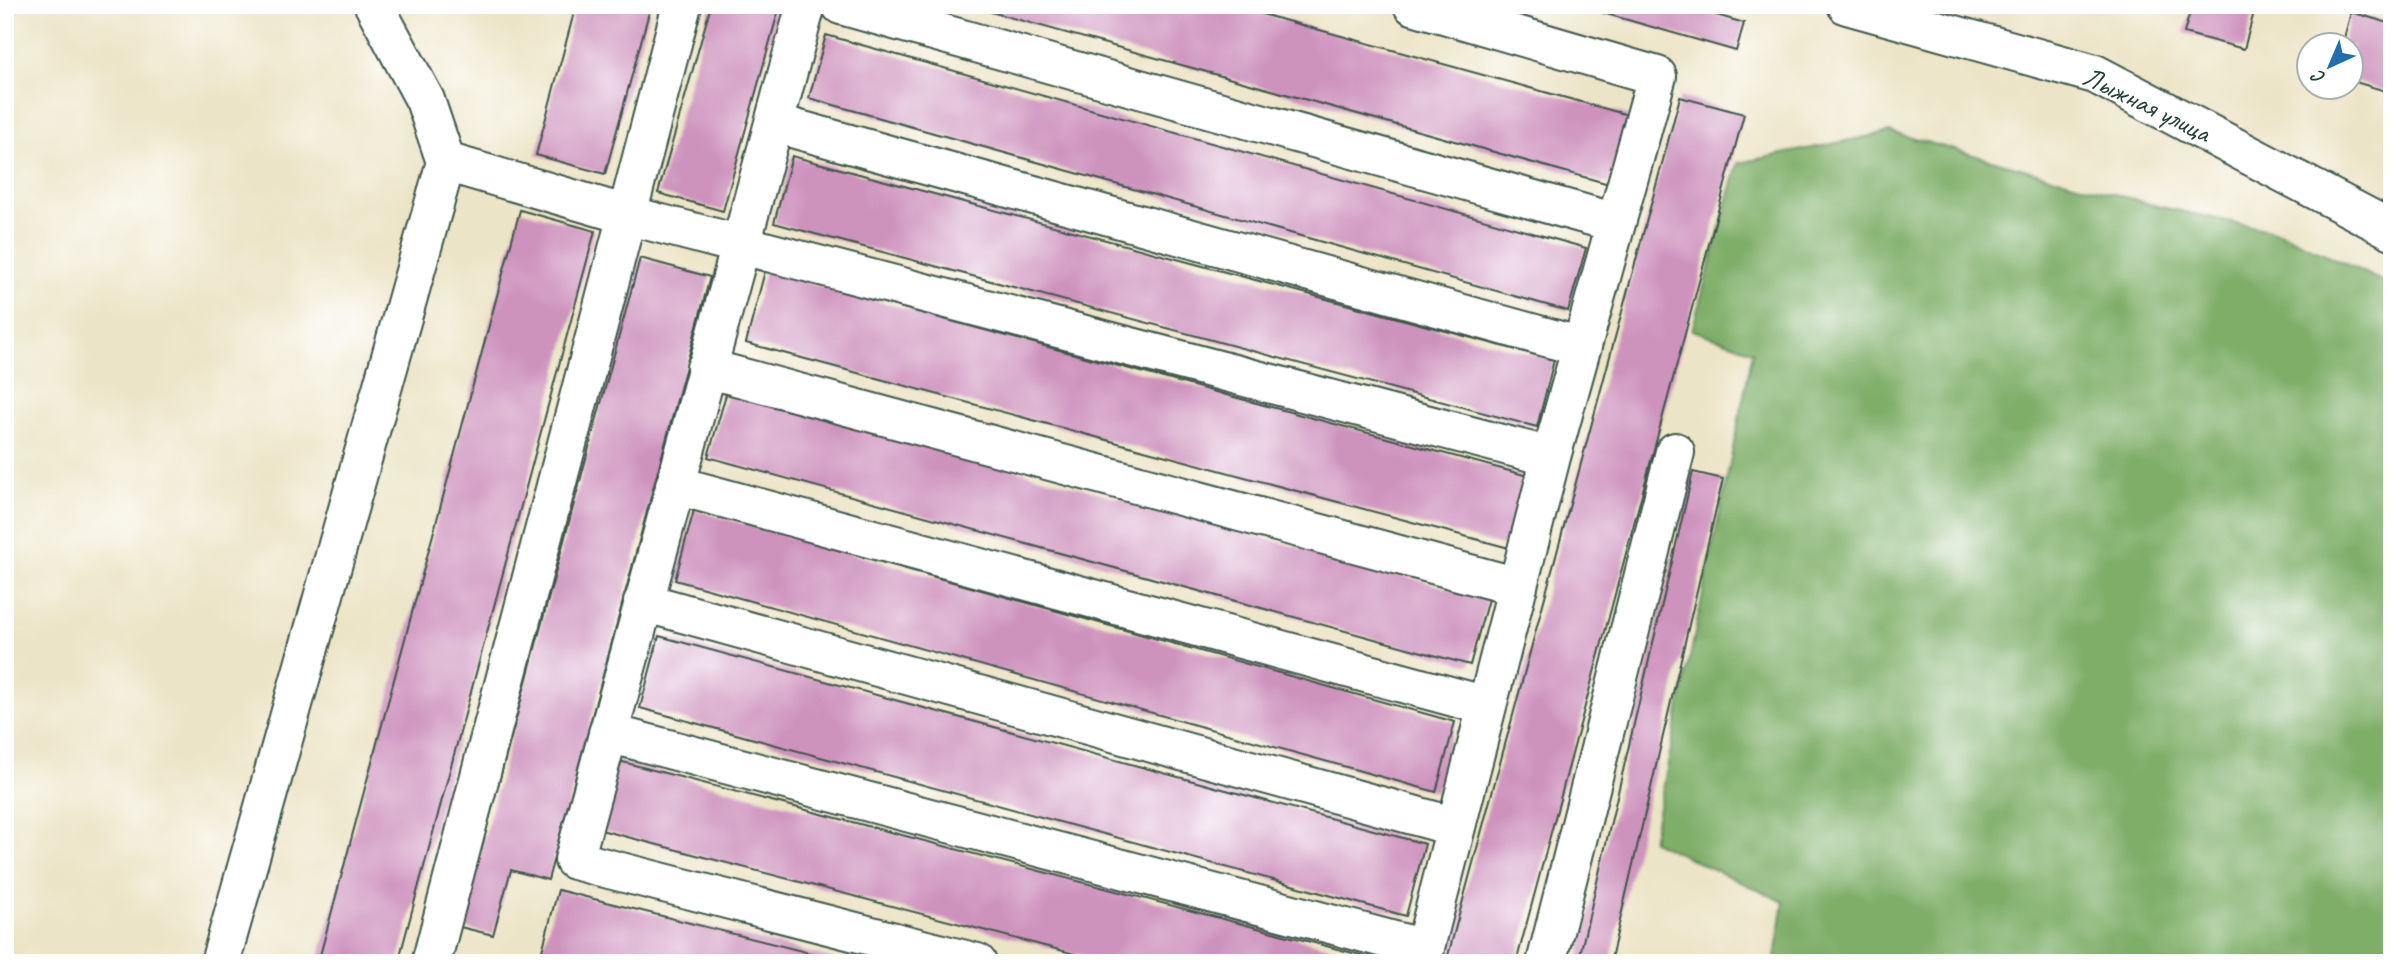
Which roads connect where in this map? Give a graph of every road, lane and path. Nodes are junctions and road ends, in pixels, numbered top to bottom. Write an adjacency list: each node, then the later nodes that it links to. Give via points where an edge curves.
1 (374, 5): 8 (street, via 425,100)
2 (682, 5): 9 (street)
3 (806, 5): 7 (street)
4 (841, 5): 10 (street)
5 (1413, 5): 10 (street, via 1657,76)
6 (1847, 5): 11 (street, Лыжная улица, via 2095,74)
7 (774, 123): 12 (street); 13 (street)
8 (446, 162): 9 (street); 24 (street)
9 (626, 215): 12 (street); 25 (street)
10 (1616, 223): 13 (street)
11 (2392, 230)
12 (740, 245): 14 (street); 16 (street)
13 (1581, 347): 16 (street)
14 (706, 368): 17 (street); 18 (street)
15 (1675, 452): 27 (street)
16 (1551, 457): 18 (street)
17 (675, 485): 19 (street); 20 (street)
18 (1518, 587): 20 (street)
19 (643, 602): 21 (street); 22 (street)
20 (1487, 706): 22 (street)
21 (608, 733): 23 (street); 26 (street, via 574,860)
22 (1456, 827): 23 (street)
23 (1423, 956)
24 (220, 963)
25 (431, 963)
26 (977, 963)
27 (1546, 963)

